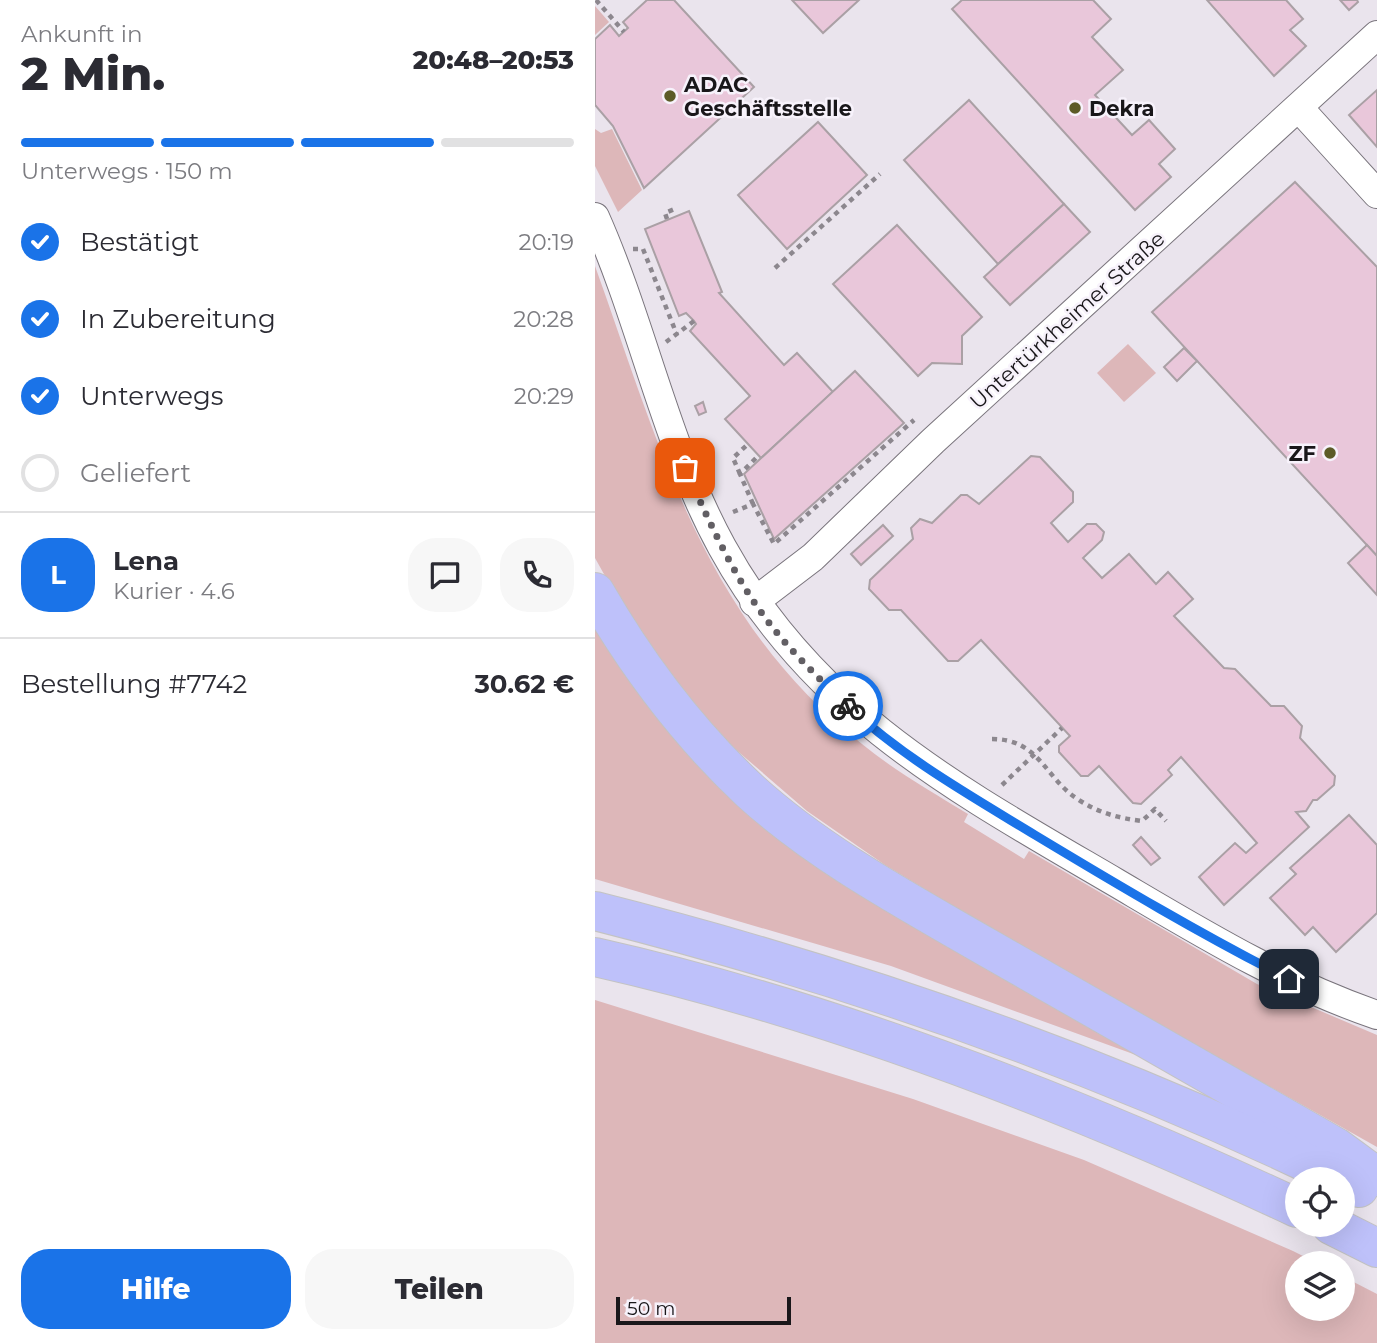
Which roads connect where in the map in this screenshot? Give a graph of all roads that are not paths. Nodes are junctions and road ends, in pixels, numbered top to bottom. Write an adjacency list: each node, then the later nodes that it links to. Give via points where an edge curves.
1 (1377, 35): 2 (street, Untertürkheimer Straße)
2 (1299, 108): 3 (street); 6 (street, Untertürkheimer Straße, via 1017,363 813,557)
3 (1377, 194)
4 (595, 217): 6 (street, via 685,468)
5 (595, 592): 10 (highway, via 624,643 696,735 752,792 807,835 911,903 1336,1147)
6 (754, 602): 9 (street, via 808,669 874,730 961,789 1217,942 1312,992)
7 (595, 911): 11 (highway, via 736,946 975,1023 1182,1105)
8 (595, 957): 12 (highway, via 742,996 1014,1086)
9 (1377, 1015)
10 (1377, 1177)
11 (1377, 1196)
12 (1285, 1203)
13 (1355, 1237): 14 (highway)
14 (1377, 1248)

